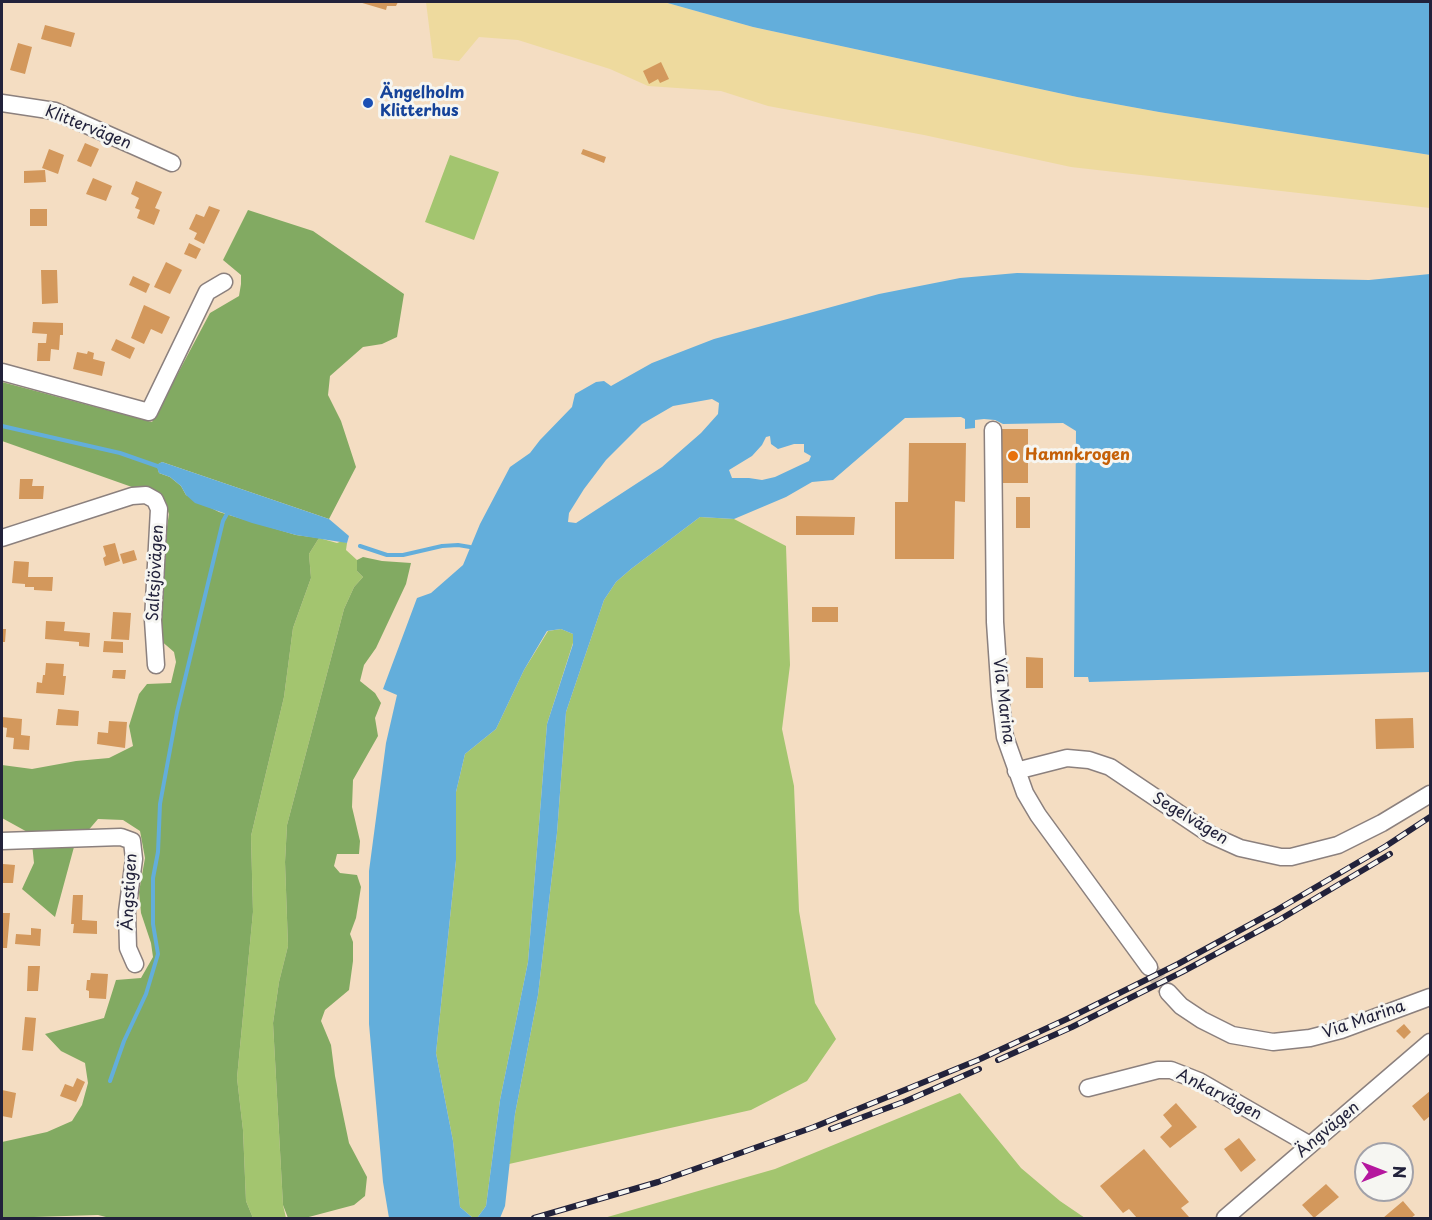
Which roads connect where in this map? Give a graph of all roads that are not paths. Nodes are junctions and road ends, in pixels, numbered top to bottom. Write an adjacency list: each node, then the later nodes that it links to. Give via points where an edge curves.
1 (2, 103): 2 (street, Klittervägen, via 55,111)
2 (172, 163)
3 (224, 282): 4 (street, via 207,292 149,412)
4 (2, 372)
5 (993, 430): 8 (street, Via Marina, via 995,622 1005,737)
6 (2, 538): 7 (street, Saltsjövägen, via 132,496 146,495 155,500 159,509 153,620)
7 (156, 665)
8 (1016, 771): 9 (street, Segelvägen, via 1067,758 1089,760 1110,767 1211,835 1240,848 1291,857 1338,845); 12 (street, Via Marina, via 1038,815)
9 (1431, 794)
10 (2, 841): 11 (street, Ängstigen, via 121,837 132,841 128,948)
11 (135, 964)
12 (1149, 967)
13 (1168, 992): 14 (street, Via Marina, via 1181,1006 1232,1035 1273,1042 1341,1030)
14 (1431, 998)
15 (1431, 1042): 17 (street, Ängvägen)
16 (1088, 1088): 17 (street, Ankarvägen, via 1171,1070 1199,1081)
17 (1310, 1145): 18 (street, Ängvägen)
18 (1225, 1218)

